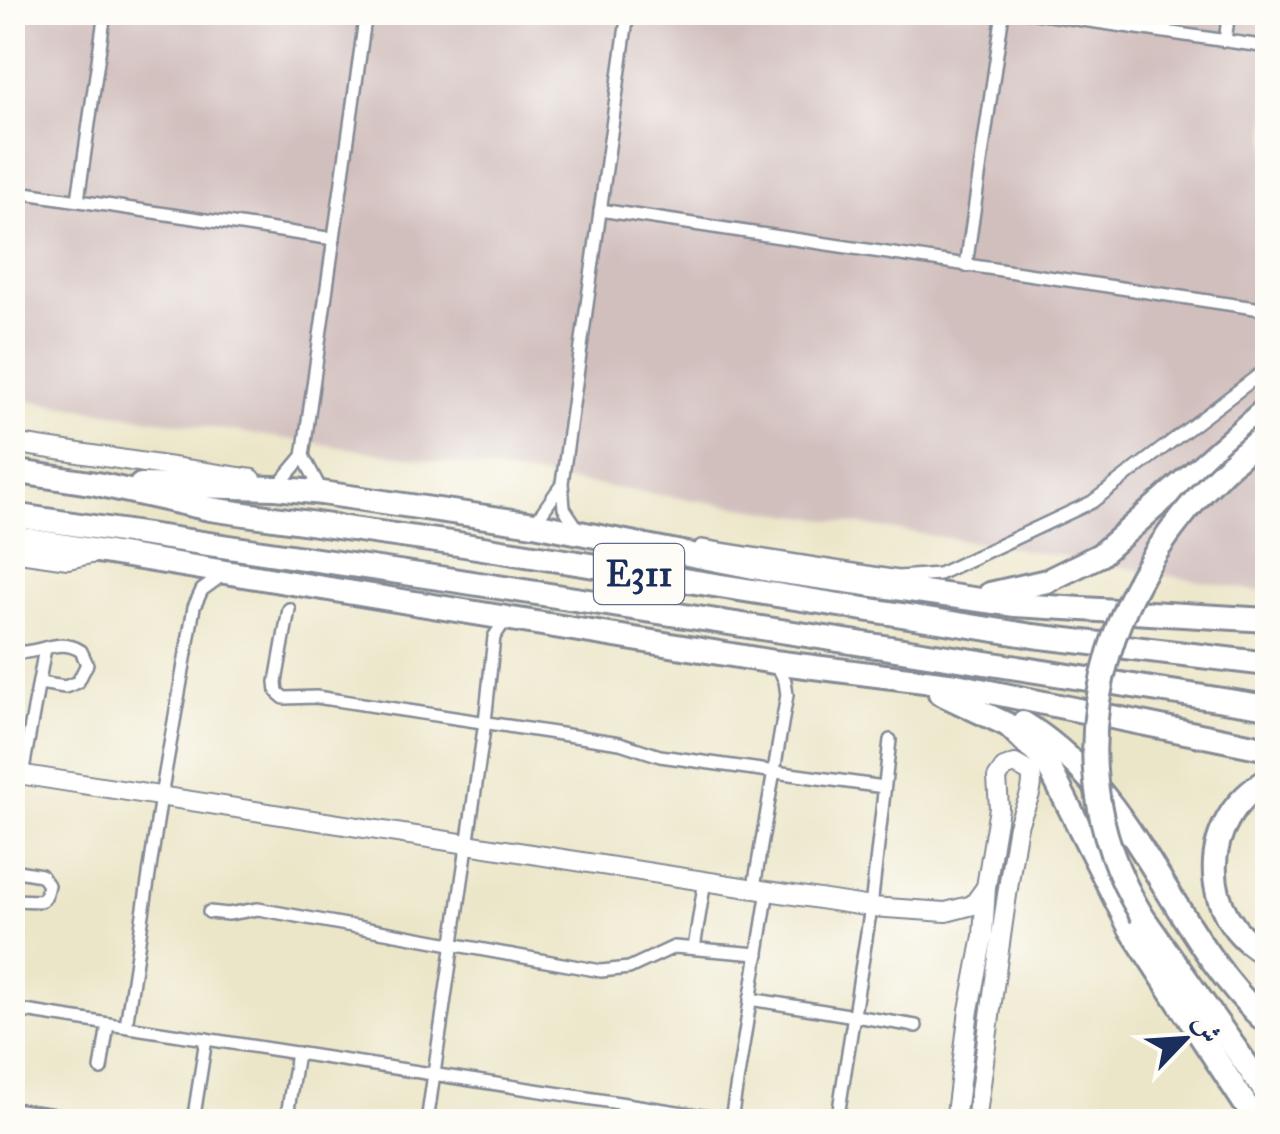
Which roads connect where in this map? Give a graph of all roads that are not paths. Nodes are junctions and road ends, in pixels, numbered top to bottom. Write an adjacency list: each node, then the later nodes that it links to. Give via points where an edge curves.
1 (105, 12): 10 (street)
2 (366, 12): 12 (street)
3 (628, 12): 11 (street)
4 (1003, 12): 13 (street)
5 (1028, 12): 7 (street)
6 (1229, 12): 7 (street)
7 (1225, 40): 8 (street)
8 (1268, 48)
9 (12, 191): 10 (street)
10 (78, 200): 12 (street)
11 (600, 210): 13 (street); 21 (street)
12 (334, 239): 19 (street)
13 (966, 266): 14 (street)
14 (1268, 310)
15 (1268, 368): 29 (street, via 1114,488 970,562 923,577)
16 (1268, 407): 33 (highway, via 1100,555 1020,589)
17 (1268, 433): 77 (highway, bridge, via 1220,474 1170,533 1128,603 1103,670 1093,736 1098,807 1114,864 1142,916)
18 (12, 443): 23 (street)
19 (303, 456): 23 (street); 24 (street)
20 (12, 471): 22 (highway, E311)
21 (562, 483): 26 (street); 27 (street, via 564,508)
22 (97, 484): 23 (highway); 40 (highway, E311, via 210,509 1033,636)
23 (276, 488): 24 (highway)
24 (322, 493): 26 (highway)
25 (12, 515): 43 (highway, E311)
26 (534, 524): 27 (highway)
27 (581, 532): 29 (highway)
28 (12, 537): 31 (highway)
29 (613, 538): 33 (highway, via 769,570)
30 (12, 550): 31 (street, via 68,560)
31 (98, 552): 32 (highway)
32 (226, 573): 35 (highway); 51 (street, via 197,598)
33 (960, 596): 36 (highway, via 1044,608)
34 (289, 610): 44 (street, via 276,682 280,696)
35 (506, 620): 39 (highway); 44 (street, via 494,637)
36 (1268, 620)
37 (44, 648): 38 (street); 42 (street); 42 (street, via 76,646 86,671 72,686)
38 (12, 652)
39 (774, 662): 41 (highway); 47 (street, via 786,695)
40 (1268, 664)
41 (900, 678): 46 (highway); 70 (highway, via 982,702 1063,751 1108,797 1216,967); 79 (highway, via 977,708 1036,749 1057,778 1130,928)
42 (39, 682): 48 (street)
43 (1268, 707)
44 (485, 722): 47 (street); 52 (street)
45 (890, 740): 50 (street)
46 (1268, 749)
47 (773, 773): 50 (street); 56 (street)
48 (17, 774): 51 (street)
49 (1268, 780): 65 (highway, via 1229,813 1213,862 1224,912)
50 (884, 787): 58 (street)
51 (161, 796): 52 (street); 71 (street)
52 (466, 843): 54 (street); 62 (street)
53 (12, 870): 57 (street, via 41,876 48,886 40,901)
54 (706, 880): 56 (street); 63 (street)
55 (986, 887): 60 (street, via 973,905); 61 (street); 87 (street, via 998,778 1004,768 1022,765 1033,785 1019,816)
56 (761, 888): 58 (street); 64 (street)
57 (12, 900)
58 (871, 907): 60 (street); 68 (street)
59 (209, 912): 62 (street, via 258,909)
60 (946, 912): 61 (street)
61 (983, 936): 80 (street)
62 (452, 945): 63 (street, via 608,972 669,948); 76 (street)
63 (694, 948): 64 (street)
64 (758, 954): 66 (street)
65 (1268, 955)
66 (750, 999): 68 (street); 82 (street)
67 (12, 1009): 69 (street)
68 (852, 1015): 72 (street); 86 (street)
69 (108, 1024): 71 (street); 75 (street)
70 (1268, 1024)
71 (126, 1026): 73 (street)
72 (916, 1026)
73 (206, 1039): 74 (street); 83 (street)
74 (297, 1053): 76 (street); 84 (street)
75 (101, 1069)
76 (434, 1072): 82 (street); 85 (street)
77 (1268, 1095)
78 (12, 1109): 81 (street)
79 (1246, 1111): 88 (highway)
80 (955, 1120)
81 (104, 1121)
82 (736, 1121)
83 (193, 1122)
84 (286, 1122)
85 (427, 1122)
86 (837, 1122)
87 (976, 1122)
88 (1257, 1122)

